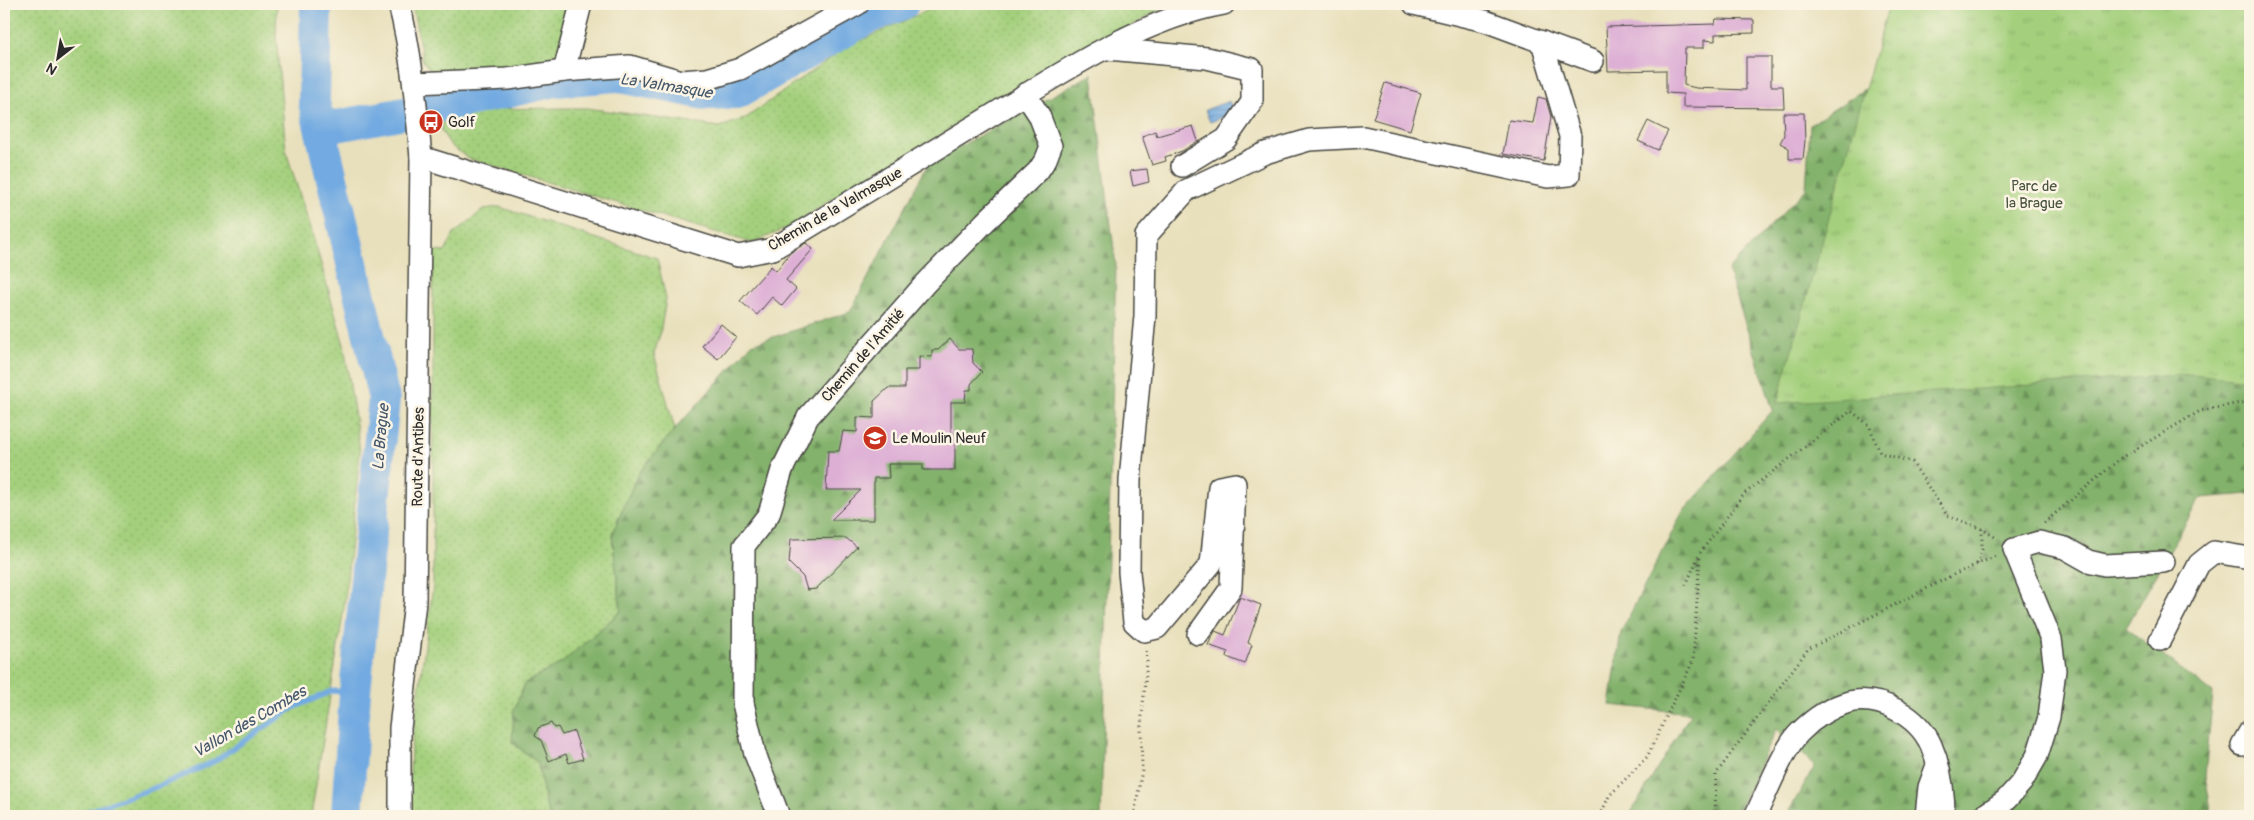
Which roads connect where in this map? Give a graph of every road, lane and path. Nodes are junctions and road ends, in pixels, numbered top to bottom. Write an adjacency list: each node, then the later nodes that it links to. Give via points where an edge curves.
1 (399, 4): 10 (street, Route d'Antibes)
2 (582, 4): 9 (street)
3 (858, 4): 9 (street, via 740,69 708,79 681,81 630,66)
4 (1224, 4): 7 (street, Chemin de la Valmasque, via 1195,9)
5 (1414, 4): 6 (street, via 1485,21)
6 (1542, 42): 8 (street); 23 (street, via 1570,136 1569,175 1548,177 1363,137 1309,140 1265,153 1187,190 1146,236 1145,316 1130,480 1129,572 1134,622)
7 (1105, 49): 11 (street, Chemin de la Valmasque); 13 (street, via 1206,58 1252,69 1252,102 1226,139)
8 (1593, 61)
9 (564, 71): 10 (street)
10 (416, 90): 12 (street, Route d'Antibes)
11 (1025, 94): 12 (street, Chemin de la Valmasque, via 773,249 738,256); 28 (street, Chemin de l'Amitié, via 1039,115 1051,146 1046,160 924,285 808,417 786,461 769,514 744,546 743,703 755,754)
12 (421, 157): 27 (street, Route d'Antibes, via 415,602 400,728)
13 (1182, 166)
14 (2250, 401): 15 (path, via 2200,411 2121,458)
15 (2042, 524)
16 (1982, 529): 17 (path); 18 (path, via 1947,515 1912,462 1880,453 1869,425 1851,412 1744,494); 21 (path, via 1982,549)
17 (2014, 548): 20 (street, via 2039,542 2065,548 2088,561 2106,565); 21 (path); 35 (street, via 2050,639 2055,670 2049,717 2037,756 2022,782 2005,801)
18 (1700, 553): 22 (path); 30 (path, via 1692,661 1647,757 1609,796)
19 (2250, 558): 25 (street, via 2214,552 2199,564)
20 (2164, 562)
21 (1976, 565): 31 (path, via 1808,649 1716,774)
22 (1686, 585)
23 (1144, 631): 24 (street, via 1157,628 1211,564 1219,487 1235,484 1231,588); 29 (path, via 1147,662 1141,726 1142,770)
24 (1198, 634)
25 (2160, 640)
26 (1937, 765): 32 (street, via 1930,744 1918,726 1901,711 1870,700 1849,702 1821,714 1798,733); 33 (street, via 1929,787); 34 (street, via 1944,790)
27 (400, 816)
28 (779, 816)
29 (1134, 816)
30 (1600, 816)
31 (1715, 816)
32 (1756, 816)
33 (1926, 816)
34 (1944, 816)
35 (1983, 816)

